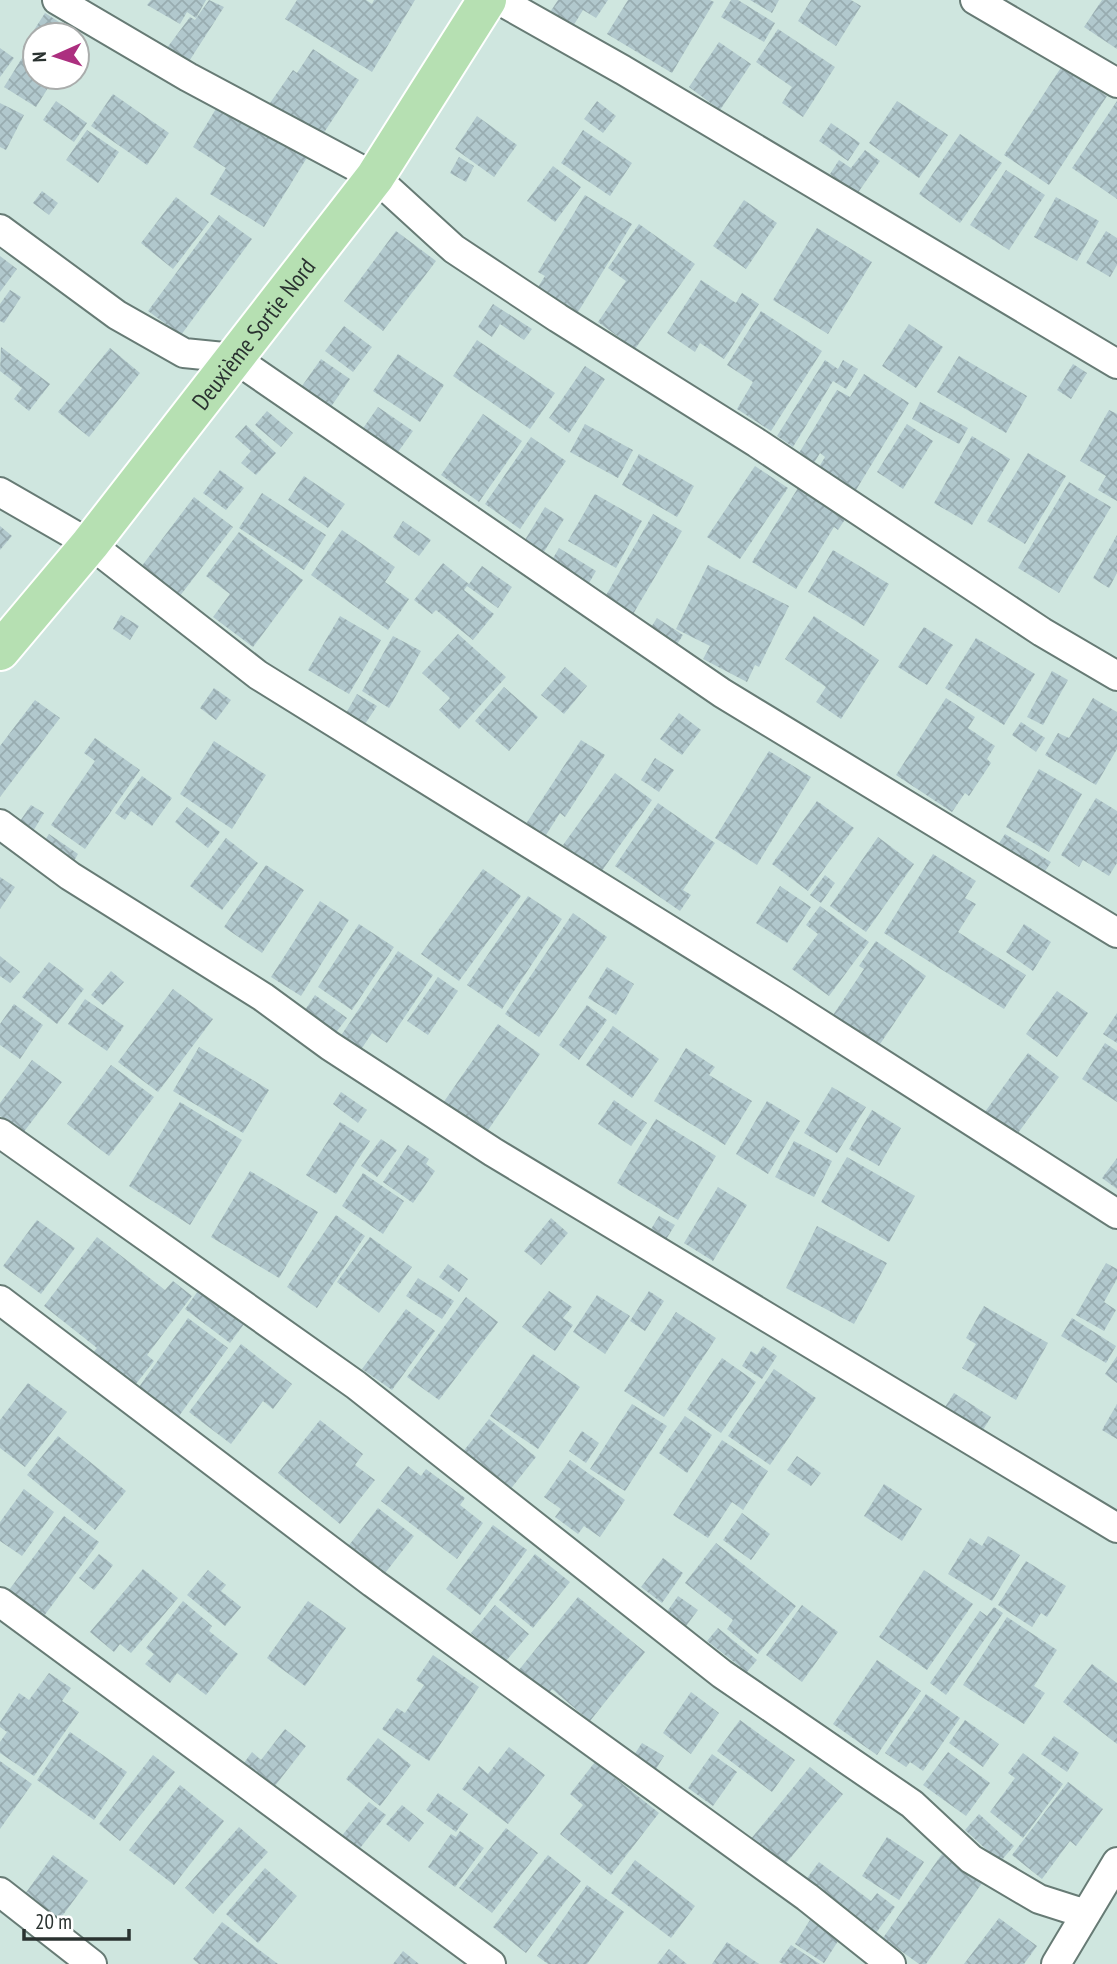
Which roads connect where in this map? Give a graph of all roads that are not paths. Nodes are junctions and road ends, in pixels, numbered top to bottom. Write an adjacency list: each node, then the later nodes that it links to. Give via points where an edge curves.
1 (57, 0): 6 (street, via 188,78)
2 (487, 0): 6 (main road, Deuxième Sortie Nord)
3 (499, 0): 9 (street)
4 (975, 0): 5 (street)
5 (1117, 83)
6 (375, 177): 8 (main road, Deuxième Sortie Nord); 13 (street, via 454,249 546,311)
7 (0, 229): 8 (street, via 117,315 184,353)
8 (234, 358): 11 (main road, Deuxième Sortie Nord); 15 (street, via 722,693)
9 (1117, 364)
10 (0, 492): 11 (street)
11 (90, 544): 12 (main road, Deuxième Sortie Nord); 17 (street, via 258,675)
12 (0, 651)
13 (1117, 676)
14 (0, 824): 19 (street, via 70,876 263,997 493,1152)
15 (1117, 933)
16 (0, 1133): 23 (street, via 356,1385 722,1674 912,1804 971,1859 1039,1899)
17 (1117, 1214)
18 (0, 1300): 26 (street, via 373,1583 807,1897)
19 (1117, 1528)
20 (0, 1602): 25 (street)
21 (1117, 1862): 23 (street)
22 (0, 1892): 24 (street)
23 (1086, 1914): 27 (street)
24 (92, 1964)
25 (491, 1964)
26 (891, 1964)
27 (1056, 1964)

